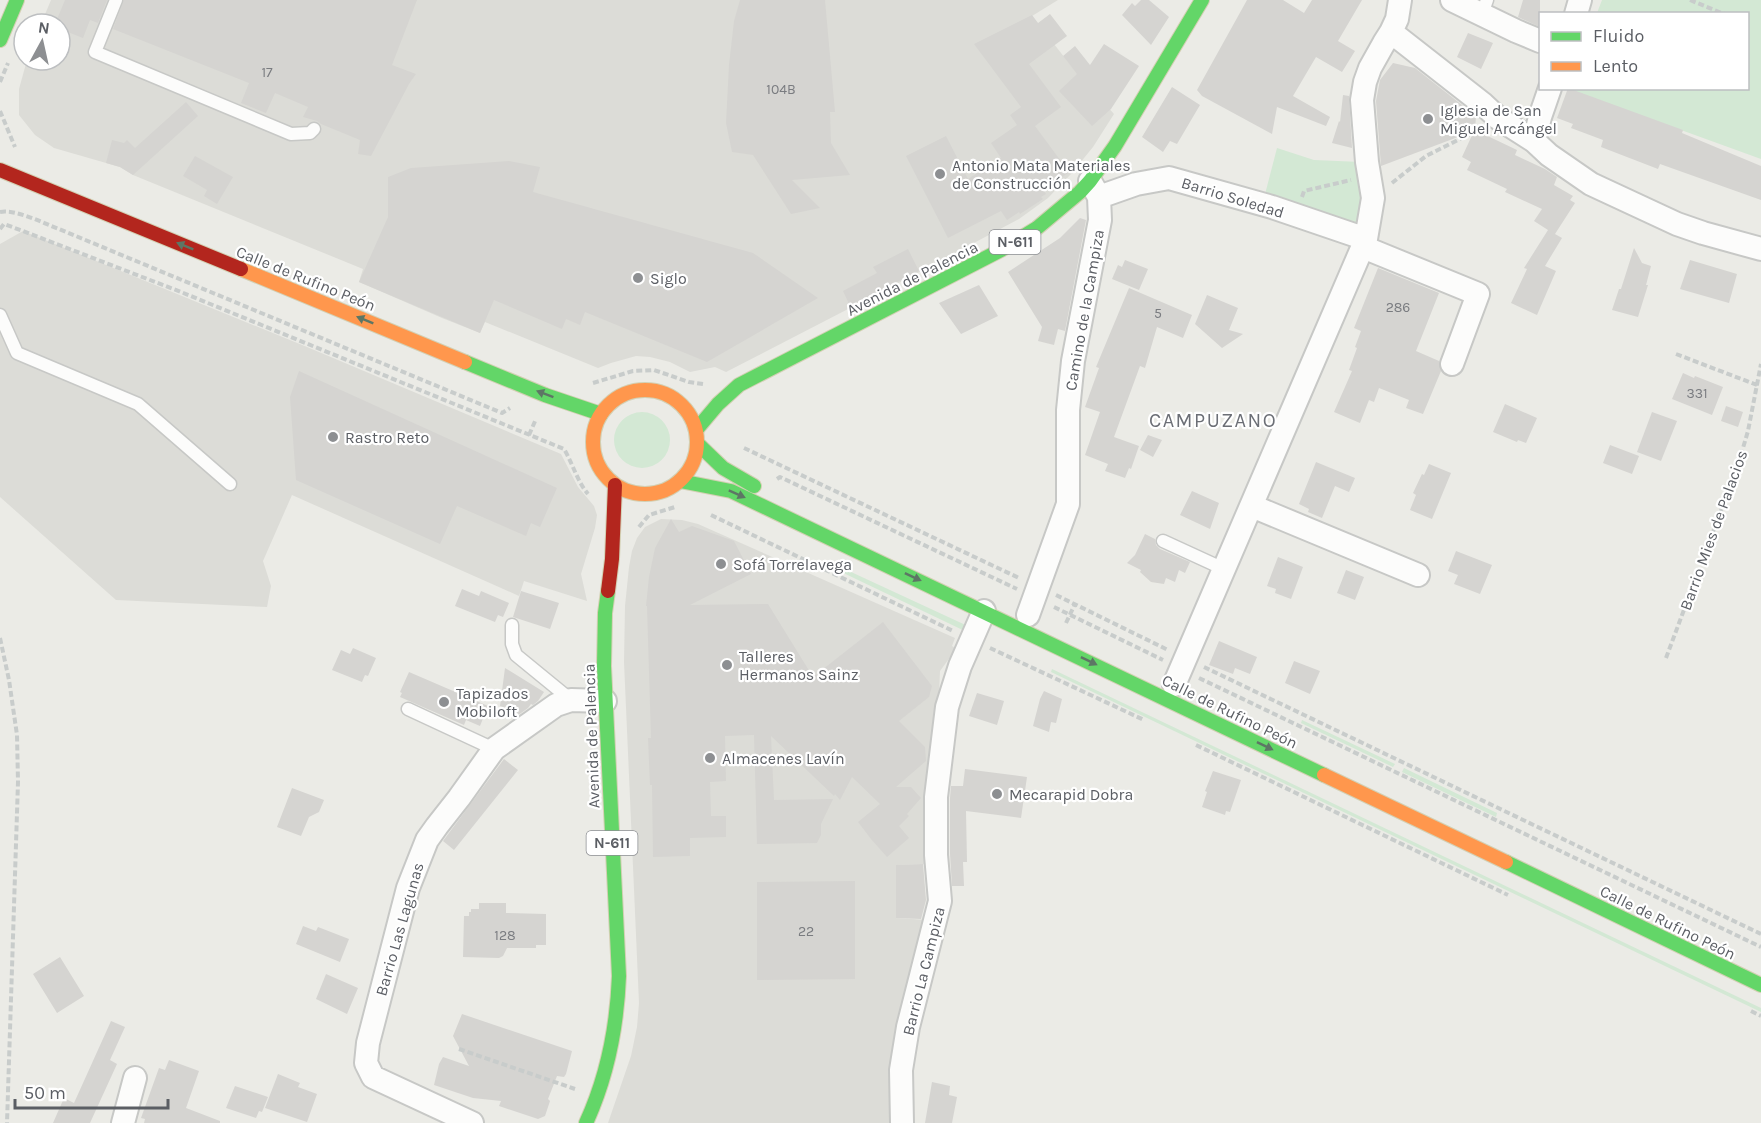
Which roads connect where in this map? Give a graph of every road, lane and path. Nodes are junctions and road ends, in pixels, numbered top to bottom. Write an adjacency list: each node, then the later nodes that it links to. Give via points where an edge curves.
1 (17, 0): 10 (main road)
2 (116, 0): 14 (lane, via 95,52 291,134 310,133)
3 (1202, 0): 18 (main road, Avenida de Palencia / N-611, via 1115,146)
4 (1400, 0): 9 (street)
5 (1452, 0): 7 (street)
6 (1690, 0): 8 (path)
7 (1484, 7): 11 (street, via 1516,31)
8 (1719, 12)
9 (1391, 32): 13 (street); 17 (street, via 1370,68 1362,100)
10 (0, 40)
11 (1539, 41)
12 (1549, 90): 15 (street)
13 (1498, 118): 15 (street); 19 (path, via 1426,156)
14 (314, 129)
15 (1534, 141): 24 (street, via 1606,192 1677,224)
16 (0, 170): 36 (main road, Calle de Rufino Peón, one-way to 16, via 545,395)
17 (1369, 175): 19 (street); 21 (path, via 1304,191)
18 (1094, 189): 21 (street, Barrio Soledad, via 1169,178); 30 (main road, Avenida de Palencia / N-611, via 1080,192 1037,228 1001,250); 52 (street, Camino de la Campiza, via 1100,220 1073,361 1068,504)
19 (1373, 198): 23 (street)
20 (0, 212): 35 (path, via 18,214 59,229 502,413)
21 (1296, 215): 23 (street, Barrio Soledad)
22 (0, 229): 43 (path, via 4,224 86,255 564,449)
23 (1364, 243): 27 (street, via 1478,294); 44 (street)
24 (1761, 249)
25 (0, 315): 40 (lane, via 17,353 138,404)
26 (1676, 354): 31 (path)
27 (1452, 364)
28 (1761, 364): 31 (path, Barrio Mies de Palacios)
29 (594, 382): 32 (path, via 633,371 654,370)
30 (739, 385): 32 (main road, Avenida de Palencia / N-611); 37 (main road, Avenida de Palencia / N-611, via 718,404)
31 (1757, 385): 57 (path, Barrio Mies de Palacios, via 1738,465)
32 (709, 388)
33 (694, 396): 34 (main road)
34 (676, 400): 36 (main road, via 661,392 627,393 612,401); 37 (main road, via 688,413)
35 (512, 407)
36 (601, 414): 41 (main road, via 588,434 597,464)
37 (696, 436): 39 (main road, N-611, via 692,464); 42 (main road, via 714,461 736,479)
38 (743, 448): 52 (path)
39 (680, 481): 41 (main road, via 641,500); 53 (main road, Calle de Rufino Peón, one-way to 53, via 731,491)
40 (230, 484)
41 (615, 485): 49 (main road, Avenida de Palencia / N-611)
42 (764, 491): 52 (path, via 780,477)
43 (590, 496)
44 (1252, 506): 50 (street); 51 (street)
45 (681, 507): 47 (path, via 649,515)
46 (710, 514): 56 (path)
47 (631, 530): 49 (main road, Avenida de Palencia / N-611)
48 (1163, 541): 50 (lane)
49 (612, 558): 60 (main road, Avenida de Palencia / N-611, via 604,630)
50 (1224, 569): 58 (street)
51 (1418, 575)
52 (1031, 606): 58 (path); 58 (path)
53 (984, 610): 56 (street, Barrio La Campiza); 68 (main road, Calle de Rufino Peón, one-way to 68)
54 (512, 625): 59 (lane, via 516,655)
55 (0, 638): 74 (path, via 17,735 18,782)
56 (972, 640): 62 (path); 78 (street, Barrio La Campiza, via 947,707 936,797 940,901 908,1027 901,1070)
57 (1666, 658)
58 (1178, 677): 66 (path); 67 (path)
59 (571, 700): 60 (street, Barrio Las Lagunas); 64 (street, Barrio Las Lagunas, via 556,705)
60 (605, 701): 73 (main road, Avenida de Palencia / N-611, via 618,1010 614,1044)
61 (408, 709): 64 (lane)
62 (1153, 724)
63 (1194, 744): 65 (path)
64 (494, 749): 76 (street, Barrio Las Lagunas, via 436,826 418,860 390,954 366,1063 373,1077)
65 (1517, 899)
66 (1761, 934)
67 (1761, 947)
68 (1761, 985)
69 (1750, 1011): 70 (path)
70 (1761, 1016)
71 (459, 1049): 73 (path)
72 (135, 1078): 75 (street)
73 (598, 1096): 77 (main road, Avenida de Palencia / N-611)
74 (7, 1123)
75 (123, 1123)
76 (472, 1123)
77 (585, 1123)
78 (902, 1123)

